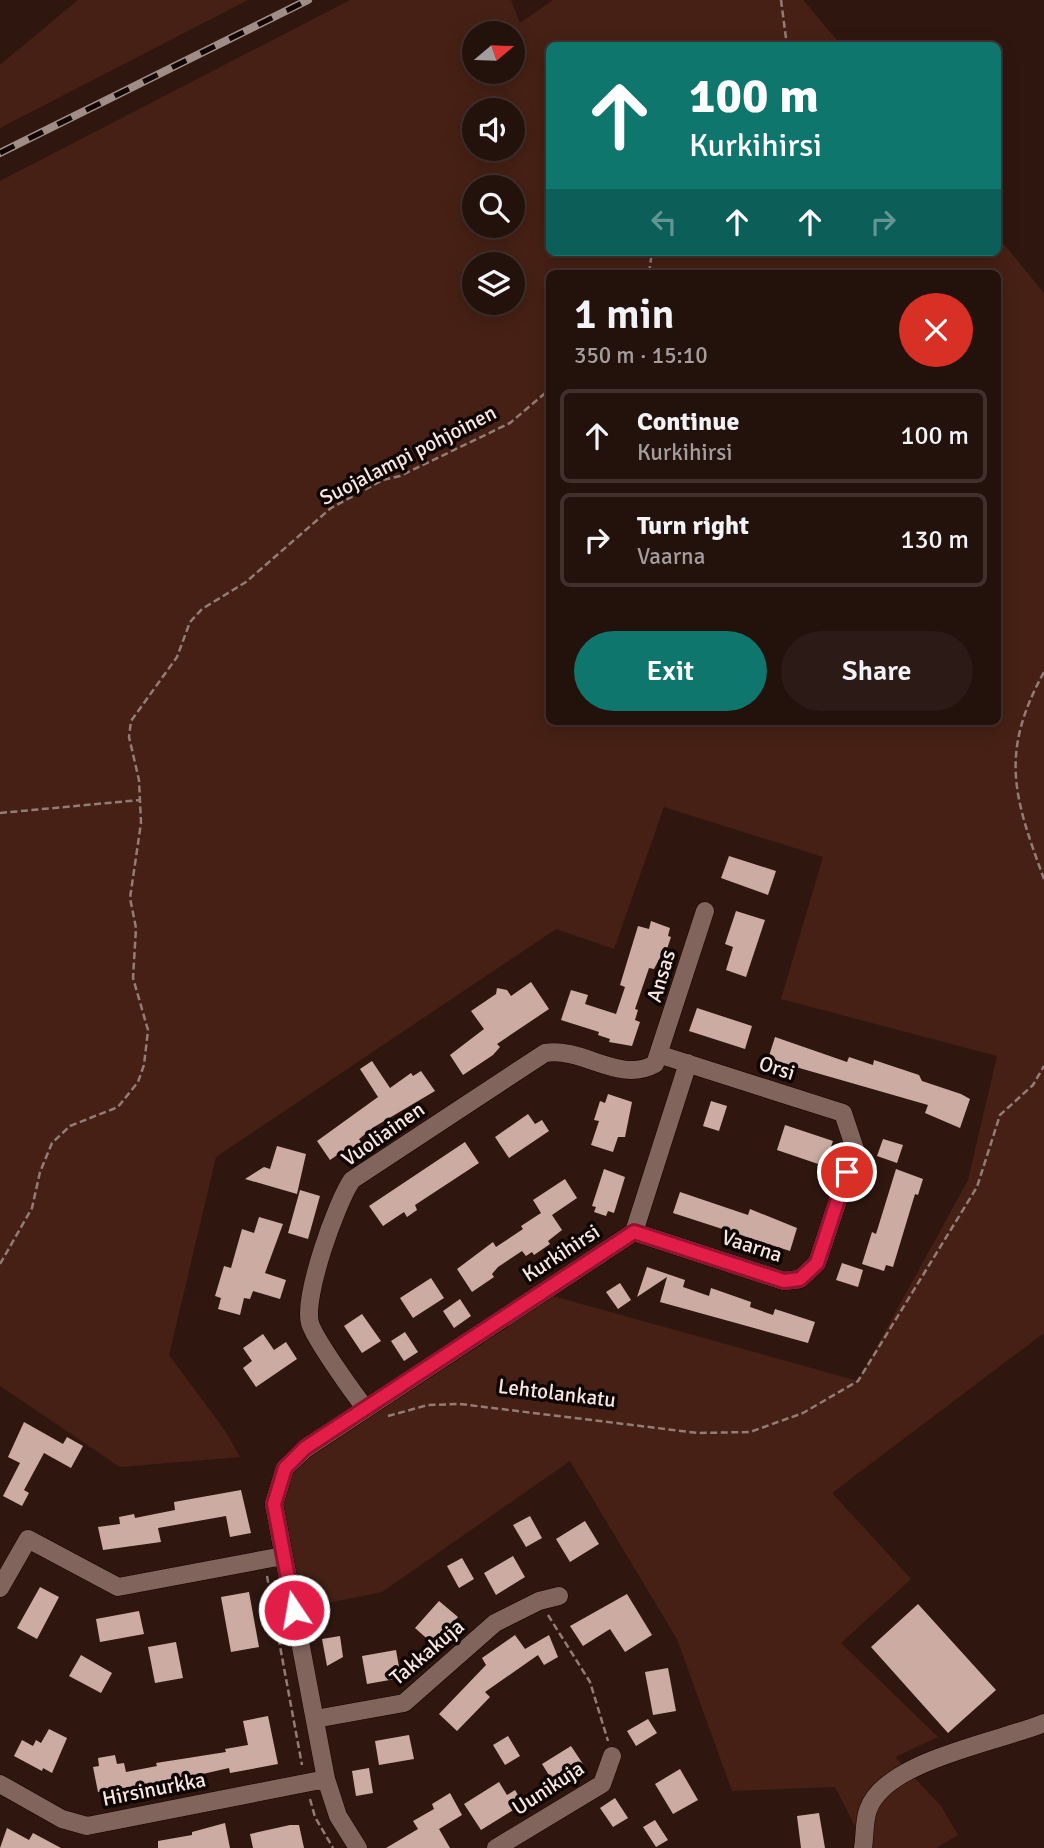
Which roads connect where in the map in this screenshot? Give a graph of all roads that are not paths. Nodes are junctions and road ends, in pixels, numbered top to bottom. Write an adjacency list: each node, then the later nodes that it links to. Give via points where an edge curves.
1 (705, 911): 2 (street, Ansas)
2 (661, 1055): 3 (street, Orsi); 6 (street, Vuoliainen, via 642,1071 628,1072 563,1051 545,1053 352,1180 341,1196 309,1300 310,1324)
3 (688, 1063): 4 (street, Orsi, via 843,1113); 5 (street, Kurkihirsi)
4 (855, 1149): 5 (street, Vaarna, via 817,1263 800,1279 784,1281)
5 (634, 1232): 6 (street, Kurkihirsi)
6 (366, 1409): 7 (street, via 305,1448 285,1468 274,1504)
7 (283, 1556): 8 (street, via 118,1587 28,1539); 10 (street)
8 (0, 1588)
9 (559, 1596): 10 (street, Takkakuja, via 495,1623 404,1703)
10 (315, 1719): 13 (street)
11 (1044, 1723): 17 (street, via 938,1758 888,1783 868,1809)
12 (612, 1756): 16 (street, Uunikuja, via 602,1784)
13 (326, 1779): 14 (street, Hirsinurkka, via 87,1826 62,1819); 15 (street, via 338,1816)
14 (1, 1787)
15 (358, 1848)
16 (496, 1848)
17 (863, 1848)

